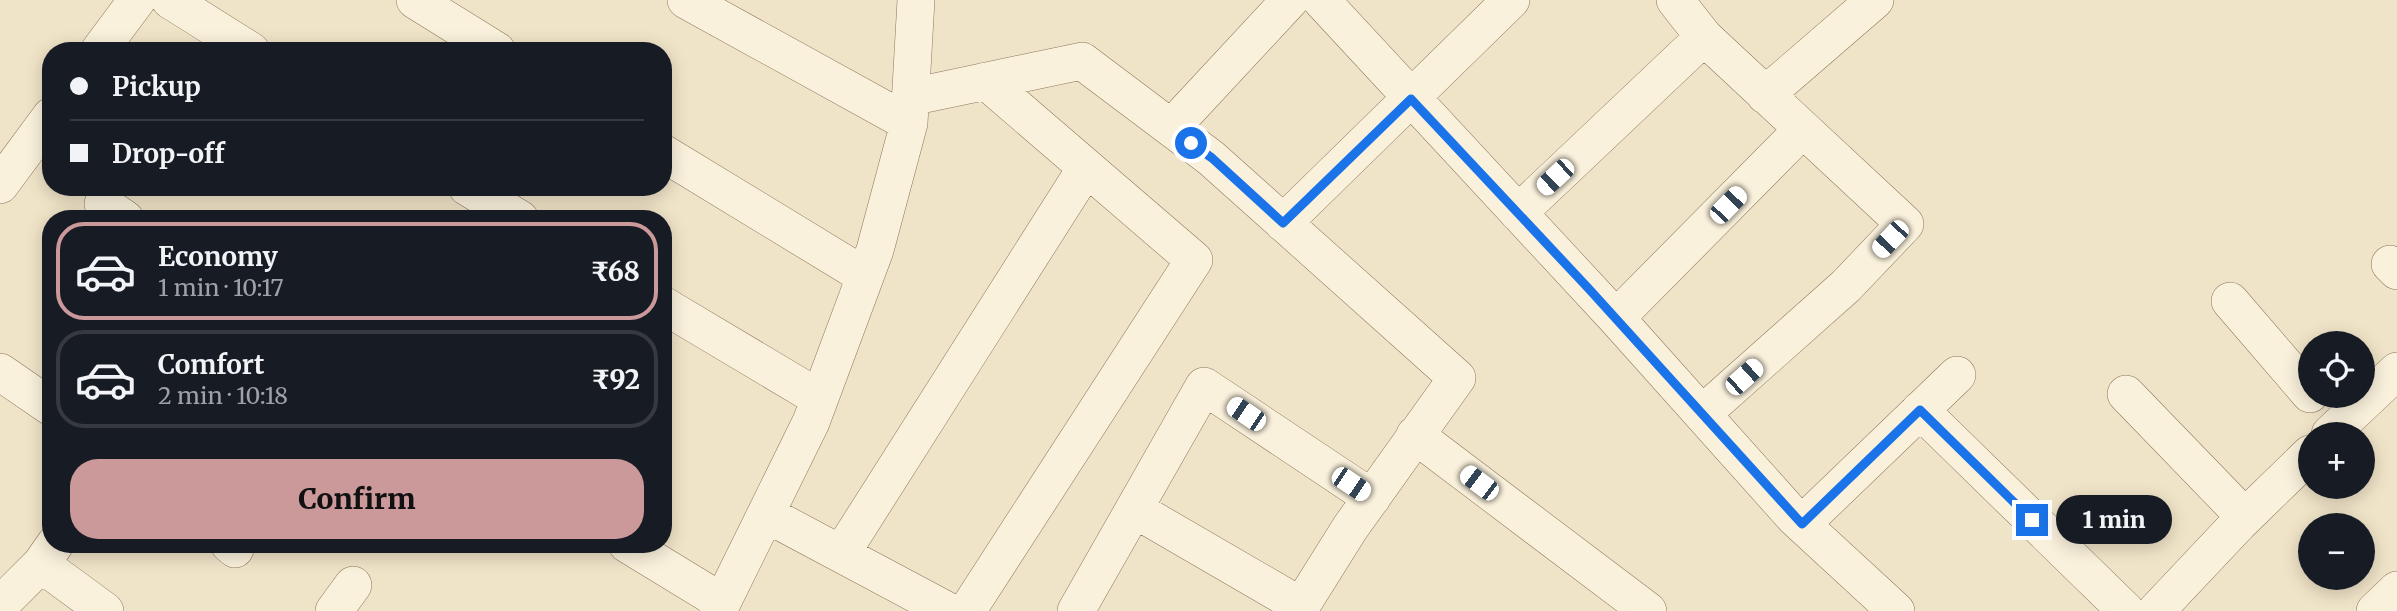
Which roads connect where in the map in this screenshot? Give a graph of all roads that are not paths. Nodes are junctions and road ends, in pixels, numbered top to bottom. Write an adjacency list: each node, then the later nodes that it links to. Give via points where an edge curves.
1 (137, 0): 12 (street)
2 (170, 0): 13 (street)
3 (415, 0): 14 (street)
4 (686, 0): 18 (street)
5 (916, 0): 18 (street)
6 (1290, 0): 20 (street)
7 (1321, 0): 17 (street)
8 (1511, 0): 17 (street)
9 (1675, 0): 11 (street)
10 (1871, 1): 16 (street)
11 (1704, 37): 16 (street); 27 (street)
12 (106, 42)
13 (237, 42)
14 (483, 42)
15 (986, 81): 18 (street); 20 (street, via 1082,61); 23 (street)
16 (1765, 94): 21 (street)
17 (1411, 99): 27 (street); 28 (street)
18 (910, 110): 29 (street)
19 (42, 128): 24 (street)
20 (1171, 128): 28 (street, via 1212,158)
21 (1802, 130): 32 (street); 41 (street, via 1905,224 1846,286)
22 (672, 158): 29 (street)
23 (1086, 168): 52 (street); 59 (street, via 1194,260)
24 (0, 185)
25 (482, 196): 26 (street)
26 (505, 210)
27 (1518, 213): 32 (street)
28 (1283, 223): 43 (street, via 1457,378)
29 (865, 276): 38 (street)
30 (2230, 301): 36 (street)
31 (672, 310): 38 (street)
32 (1616, 318): 41 (street)
33 (2397, 371): 42 (street)
34 (0, 372): 39 (street)
35 (1957, 374): 40 (street)
36 (2298, 380)
37 (2126, 394): 48 (street)
38 (819, 398): 47 (street)
39 (42, 401)
40 (1920, 410): 49 (street); 63 (street)
41 (1702, 414): 49 (street)
42 (2343, 422)
43 (1415, 435): 45 (street); 61 (street)
44 (2298, 466): 48 (street)
45 (1372, 498): 46 (street, via 1204,386); 56 (street)
46 (1134, 509): 56 (street); 60 (street)
47 (766, 514): 52 (street); 55 (street)
48 (2245, 517): 64 (street)
49 (1802, 524): 62 (street)
50 (640, 553): 55 (street)
51 (48, 554): 54 (street); 57 (street)
52 (841, 554): 58 (street)
53 (2397, 590): 65 (street)
54 (0, 605)
55 (720, 607)
56 (1300, 608)
57 (105, 611)
58 (948, 611)
59 (967, 611)
60 (1076, 611)
61 (1648, 611)
62 (1896, 611)
63 (2126, 611)
64 (2156, 611)
65 (2375, 611)

